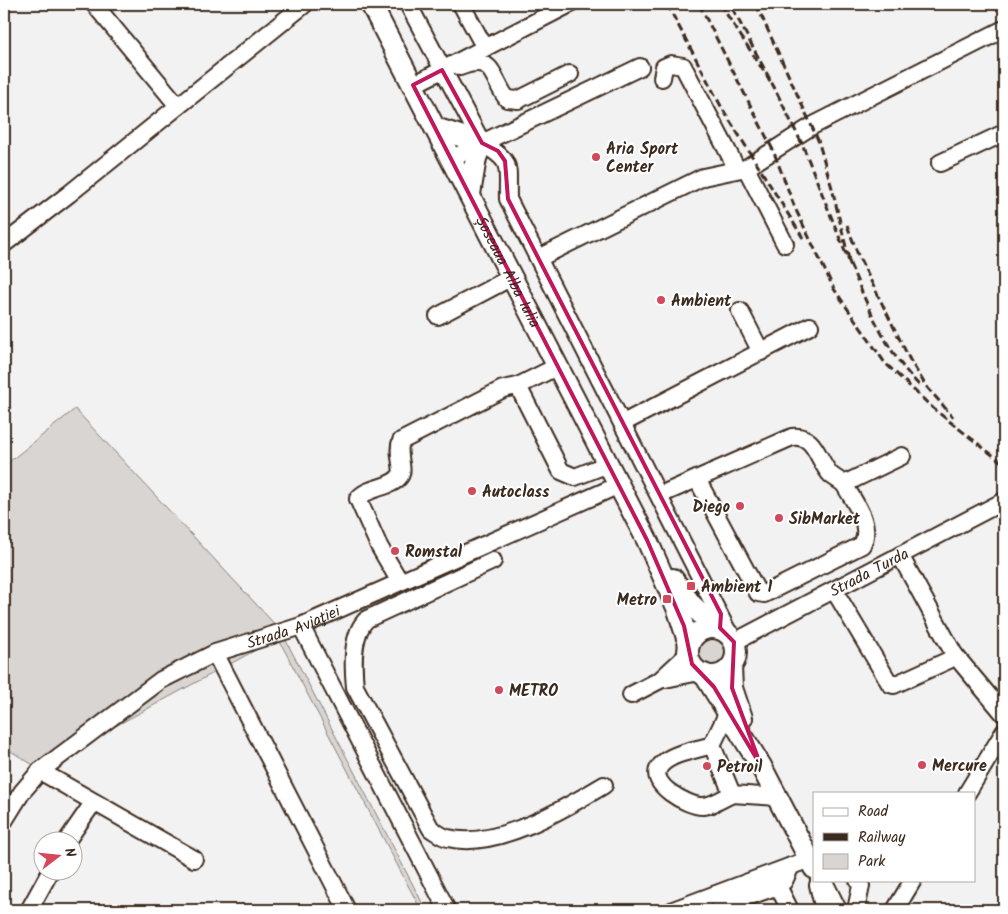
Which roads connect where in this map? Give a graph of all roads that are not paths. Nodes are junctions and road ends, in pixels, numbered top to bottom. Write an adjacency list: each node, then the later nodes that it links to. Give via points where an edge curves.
1 (94, 4): 14 (street)
2 (305, 4): 14 (street)
3 (371, 4): 13 (main road, Șoseaua Alba Iulia)
4 (408, 4): 10 (street)
5 (461, 4): 8 (street)
6 (570, 4): 8 (street)
7 (1004, 29): 20 (street, via 812,126)
8 (485, 48): 10 (street)
9 (640, 67): 17 (street)
10 (443, 72): 11 (street, via 479,61 491,71 507,99 513,101); 13 (street); 17 (street)
11 (570, 74)
12 (662, 78): 20 (street, via 664,67 672,64 682,66)
13 (413, 85): 15 (main road, Șoseaua Alba Iulia)
14 (178, 106): 22 (street)
15 (435, 128): 17 (main road); 18 (main road, Șoseaua Alba Iulia)
16 (1004, 133): 19 (street)
17 (482, 143): 18 (street); 21 (main road); 24 (street, via 498,151 505,161 508,198)
18 (451, 160): 21 (main road, Șoseaua Alba Iulia)
19 (940, 163)
20 (742, 169): 23 (street); 24 (street, via 703,177)
21 (470, 194): 25 (main road, Șoseaua Alba Iulia)
22 (4, 244)
23 (785, 244)
24 (539, 258): 32 (street)
25 (512, 277): 27 (street); 30 (main road, Șoseaua Alba Iulia)
26 (740, 311): 29 (street)
27 (438, 316)
28 (810, 326): 29 (street)
29 (761, 352): 32 (street)
30 (558, 366): 31 (street); 34 (main road, Șoseaua Alba Iulia)
31 (518, 386): 34 (street, via 561,471 575,476); 43 (street, via 503,390 401,441 397,450 400,476 358,499)
32 (623, 423): 38 (street)
33 (902, 456): 36 (street)
34 (608, 464): 37 (main road, Șoseaua Alba Iulia)
35 (697, 479): 36 (street, via 799,436 810,440 831,474); 36 (street, via 758,593 764,594 862,545 866,538 865,525); 38 (street)
36 (844, 484)
37 (619, 485): 40 (main road, Șoseaua Alba Iulia); 43 (street, Strada Aviației)
38 (660, 495): 46 (street)
39 (1004, 501): 41 (street, Strada Turda)
40 (647, 540): 46 (main road, Șoseaua Alba Iulia, via 691,604); 47 (main road, Șoseaua Alba Iulia, via 678,610)
41 (900, 555): 44 (street, Strada Turda); 49 (street)
42 (493, 561): 60 (street, via 367,619 357,635 356,687 431,829 446,838 480,839 509,831 564,810)
43 (400, 582): 45 (street, Strada Aviației)
44 (834, 590): 46 (street, Strada Turda); 49 (street, via 890,684 949,660)
45 (301, 626): 48 (street, Strada Aviației); 78 (street)
46 (724, 630): 47 (main road, via 699,632); 50 (main road, via 736,655)
47 (689, 649): 51 (main road, via 692,664); 52 (street)
48 (216, 653): 59 (street, Strada Aviației, via 161,680); 77 (street)
49 (954, 654): 55 (street)
50 (731, 667): 51 (main road, via 719,675); 58 (main road, via 733,694)
51 (702, 673): 52 (street); 54 (main road)
52 (660, 680): 53 (street)
53 (631, 695)
54 (728, 712): 57 (street); 58 (main road)
55 (1004, 714)
56 (1004, 732): 61 (street)
57 (712, 745): 62 (street); 62 (street, via 661,765 658,772 660,784 692,806 705,806)
58 (761, 766): 63 (main road)
59 (40, 772): 64 (street); 65 (street, Strada Aviației, via 22,792)
60 (604, 785)
61 (968, 792)
62 (732, 794): 63 (street)
63 (777, 797): 68 (main road)
64 (93, 803): 66 (street); 67 (street)
65 (4, 821)
66 (73, 832)
67 (194, 859)
68 (805, 864): 74 (street); 79 (street)
69 (44, 882): 76 (street)
70 (819, 882): 81 (street)
71 (820, 882): 82 (main road)
72 (859, 882): 83 (street)
73 (912, 882): 84 (street)
74 (778, 886): 75 (street); 80 (street)
75 (787, 909)
76 (29, 910)
77 (347, 910)
78 (447, 910)
79 (673, 910)
80 (718, 910)
81 (824, 910)
82 (836, 910)
83 (856, 910)
84 (895, 910)

